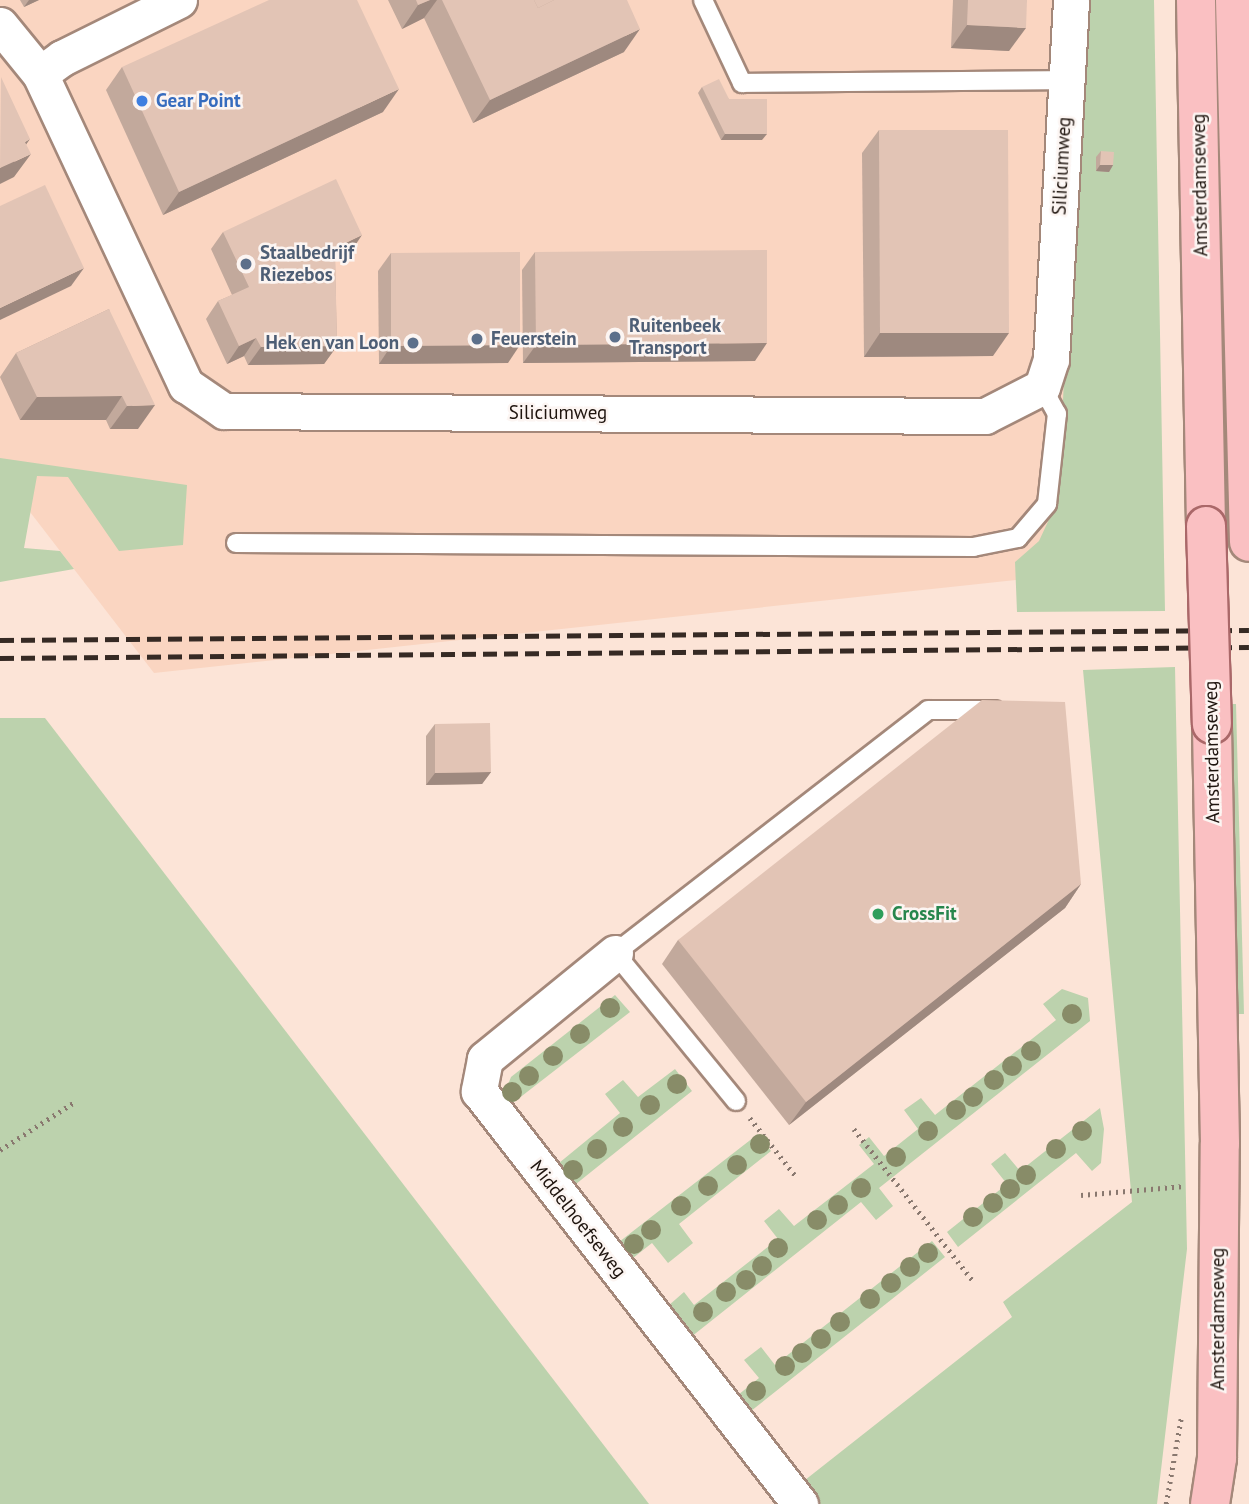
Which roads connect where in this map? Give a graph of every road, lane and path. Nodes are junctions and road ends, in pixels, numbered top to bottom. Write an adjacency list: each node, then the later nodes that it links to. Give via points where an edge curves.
1 (179, 0): 7 (street, via 73,52)
2 (703, 0): 8 (lane, via 741,83)
3 (1071, 0): 8 (street, Siliciumweg)
4 (1196, 0): 24 (main road, Amsterdamseweg, bridge, via 1220,1157 1217,1458)
5 (1236, 0): 10 (main road, Amsterdamseweg)
6 (0, 24): 7 (street, Siliciumweg)
7 (40, 74): 9 (street, Siliciumweg, via 186,385 224,411 985,416)
8 (1067, 80): 9 (street, Siliciumweg, via 1051,359)
9 (1042, 387): 12 (lane, via 1057,414 1047,504 1018,538 973,547)
10 (1249, 527): 11 (main road, Amsterdamseweg)
11 (1249, 542)
12 (236, 543)
13 (1017, 709): 14 (lane, via 928,710)
14 (615, 953): 15 (lane); 23 (street, Middelhoefseweg, via 485,1059 479,1091)
15 (736, 1101): 19 (path)
16 (73, 1103): 18 (path)
17 (854, 1129): 22 (path)
18 (0, 1150)
19 (795, 1175)
20 (1173, 1187): 21 (path)
21 (1081, 1195)
22 (973, 1281)
23 (800, 1504)
24 (1210, 1504)

